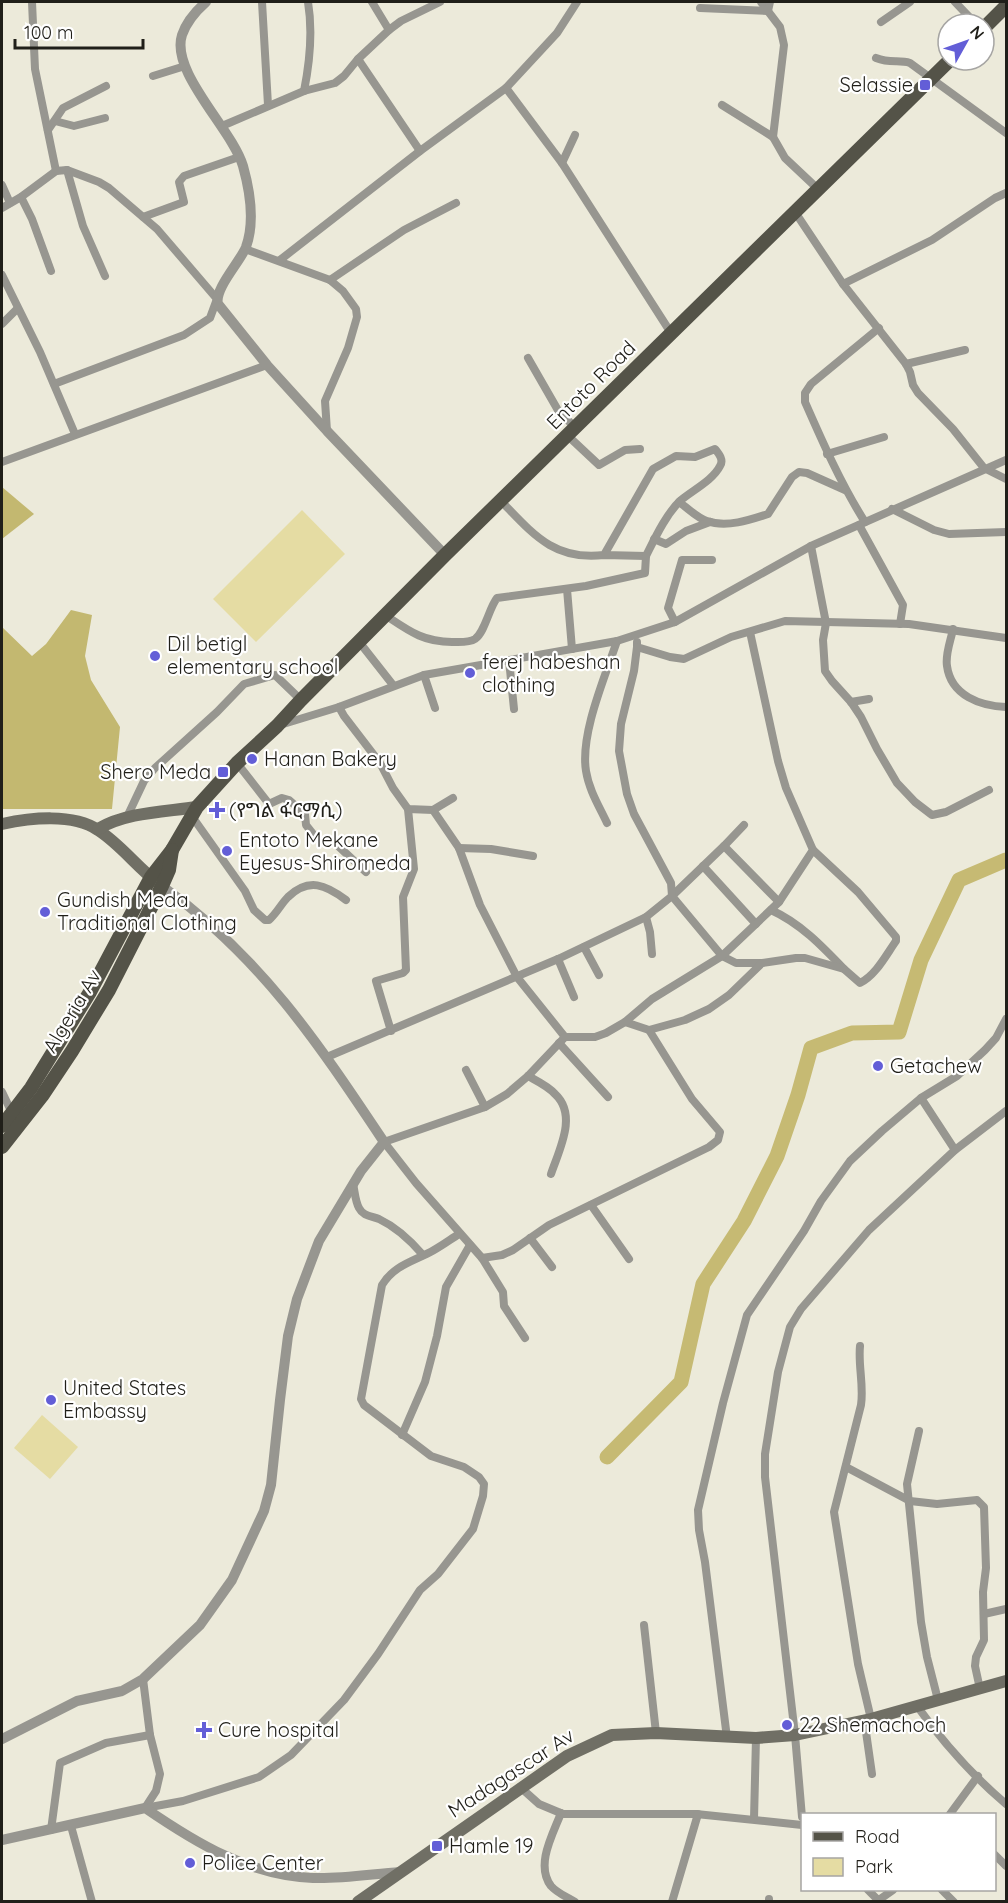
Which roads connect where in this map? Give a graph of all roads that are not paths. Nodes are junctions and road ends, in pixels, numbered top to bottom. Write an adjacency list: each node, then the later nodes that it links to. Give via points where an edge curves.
1 (32, 2): 29 (street, via 35,69)
2 (203, 2): 17 (street, via 181,37)
3 (262, 2): 24 (street)
4 (308, 2): 23 (street, via 310,63)
5 (372, 2): 14 (street)
6 (440, 2): 14 (street)
7 (577, 2): 22 (street, via 557,33)
8 (761, 2): 12 (street)
9 (771, 2): 12 (street)
10 (910, 2): 13 (street)
11 (700, 8): 12 (street)
12 (768, 11): 32 (street, via 780,27 784,45)
13 (881, 22)
14 (388, 30): 16 (street)
15 (876, 58): 20 (street, via 893,63 906,61)
16 (358, 59): 23 (street, via 339,80); 33 (street)
17 (185, 66): 19 (street); 28 (street)
18 (938, 72): 20 (main road, Entoto Road)
19 (153, 76)
20 (932, 78): 30 (street); 39 (main road, Entoto Road)
21 (106, 86): 27 (street, via 63,108)
22 (506, 88): 33 (street); 35 (street)
23 (304, 91): 24 (street)
24 (268, 105): 28 (street)
25 (722, 105): 32 (street)
26 (105, 118): 27 (street, via 74,126)
27 (55, 121): 29 (street)
28 (222, 126): 34 (street)
29 (48, 130): 36 (street)
30 (1006, 132)
31 (575, 135): 35 (street)
32 (773, 137): 39 (street, via 785,158)
33 (420, 151): 48 (street)
34 (239, 157): 46 (street, via 184,176 179,185 184,202); 47 (street, via 251,219)
35 (562, 163): 58 (street)
36 (56, 171): 37 (street); 41 (street)
37 (67, 171): 46 (street, via 109,188); 51 (street, via 83,226)
38 (2, 185): 42 (street)
39 (819, 190): 45 (main road, Entoto Road)
40 (1006, 193): 53 (street, via 932,240)
41 (21, 197): 42 (street); 49 (street)
42 (10, 203): 44 (street)
43 (456, 203): 52 (street, via 404,230)
44 (2, 208)
45 (795, 212): 53 (street); 58 (main road, Entoto Road)
46 (143, 217): 54 (street)
47 (245, 249): 48 (street); 54 (street)
48 (280, 261): 52 (street)
49 (51, 271)
50 (2, 275): 55 (street)
51 (105, 276)
52 (330, 280): 64 (street, via 343,291 357,317 326,401)
53 (843, 284): 57 (street)
54 (217, 299): 61 (street, via 220,308); 63 (street, via 210,318 184,335)
55 (17, 309): 56 (street); 63 (street)
56 (2, 324)
57 (879, 328): 62 (street); 69 (street, via 805,393 805,402)
58 (671, 333): 65 (main road, Entoto Road)
59 (965, 350): 62 (street)
60 (528, 358): 65 (street)
61 (267, 364): 64 (street); 66 (street)
62 (906, 364): 72 (street, via 918,393)
63 (54, 384): 66 (street)
64 (327, 432): 83 (street)
65 (572, 432): 68 (street, via 599,465 625,450); 75 (main road, Entoto Road)
66 (75, 434): 71 (street)
67 (884, 437): 69 (street)
68 (640, 449)
69 (827, 454): 74 (street)
70 (1006, 459): 72 (street)
71 (2, 462)
72 (984, 468): 73 (street); 77 (street)
73 (1006, 479)
74 (845, 490): 78 (street, via 799,472 768,514 734,523); 79 (street)
75 (501, 501): 83 (main road, Entoto Road); 84 (street, via 556,550 589,557)
76 (679, 502): 78 (street); 81 (street); 84 (street, via 721,465 722,459 715,449 695,457 676,456 653,469)
77 (892, 509): 79 (street); 80 (street, via 949,534)
78 (710, 522): 81 (street, via 666,544)
79 (862, 524): 82 (street); 91 (street, via 903,605)
80 (1006, 532)
81 (654, 539): 85 (street)
82 (812, 546): 89 (street); 90 (street)
83 (445, 555): 88 (main road, Entoto Road)
84 (604, 555): 85 (street)
85 (646, 556): 87 (street, via 645,573)
86 (712, 560): 89 (street, via 682,560 668,608)
87 (567, 589): 88 (street, via 497,598 476,639 460,642 432,642); 99 (street)
88 (385, 615): 97 (main road, Entoto Road)
89 (675, 622): 94 (street)
90 (826, 623): 91 (street); 93 (street, via 785,621); 105 (street, via 825,671)
91 (900, 624): 92 (street)
92 (954, 629): 95 (street); 107 (street, via 947,666 956,687 977,703)
93 (750, 632): 98 (street, via 684,659); 125 (street, via 778,761)
94 (637, 635): 96 (street); 98 (street)
95 (1006, 638)
96 (617, 641): 99 (street); 118 (street, via 585,751 591,791)
97 (360, 643): 102 (street); 104 (main road, Entoto Road)
98 (637, 647): 131 (street, via 621,724 620,751 634,814 671,883)
99 (572, 649): 100 (street)
100 (509, 660): 101 (street); 109 (street)
101 (424, 675): 102 (street); 108 (street)
102 (393, 685): 106 (street)
103 (869, 699): 105 (street)
104 (301, 700): 110 (main road, Entoto Road); 117 (street, via 275,675 244,684 155,768 144,781)
105 (851, 702): 112 (street, via 897,783 932,815)
106 (339, 707): 110 (street); 114 (street)
107 (1006, 707)
108 (435, 708)
109 (514, 709)
110 (277, 726): 111 (main road, Entoto Road)
111 (237, 763): 116 (main road, Entoto Road); 128 (street, via 269,804 282,798 289,800 305,814 306,825 316,839 336,844)
112 (989, 790)
113 (453, 798): 115 (street)
114 (408, 809): 115 (street); 148 (street, via 414,869 403,897 406,970 375,981)
115 (433, 810): 123 (street)
116 (194, 811): 117 (main road); 124 (main road, Entoto Road); 132 (street, via 254,909 265,920 270,920 288,897 302,888 329,888)
117 (127, 817): 121 (main road)
118 (607, 823)
119 (2, 824): 121 (main road, via 62,819)
120 (744, 825): 122 (street)
121 (98, 829): 129 (main road)
122 (724, 846): 127 (street); 133 (street)
123 (459, 848): 126 (street); 144 (street, via 480,905)
124 (172, 850): 129 (main road, Algeria Av); 130 (main road, Algeria Av)
125 (813, 850): 133 (street); 142 (street, via 858,892 896,937 865,981 857,982)
126 (533, 856)
127 (703, 866): 131 (street); 136 (street)
128 (366, 872)
129 (150, 877): 130 (main road); 159 (main road, Algeria Av, via 90,992)
130 (162, 886): 151 (street, via 210,924 255,968); 162 (main road, Algeria Av, via 109,990 72,1051)
131 (672, 897): 135 (street); 139 (street)
132 (346, 900)
133 (779, 902): 134 (street)
134 (771, 910): 136 (street); 142 (street, via 818,941)
135 (646, 917): 137 (street); 138 (street)
136 (756, 924): 139 (street)
137 (584, 947): 140 (street); 143 (street)
138 (652, 954)
139 (722, 956): 141 (street, via 736,963); 147 (street, via 652,999)
140 (558, 959): 144 (street); 145 (street)
141 (762, 963): 142 (street, via 796,957); 149 (street, via 709,1009)
142 (844, 969)
143 (598, 975)
144 (517, 977): 148 (street); 150 (street)
145 (574, 997)
146 (1006, 1019): 156 (street, via 986,1050 957,1076)
147 (625, 1022): 149 (street); 150 (street, via 595,1037)
148 (391, 1030): 151 (street)
149 (649, 1030): 166 (street, via 692,1099 720,1132 718,1140)
150 (562, 1040): 153 (street); 155 (street)
151 (327, 1057): 161 (street)
152 (466, 1070): 157 (street)
153 (528, 1076): 157 (street); 164 (street, via 554,1092 565,1108 567,1121)
154 (2, 1092): 159 (street)
155 (608, 1097)
156 (921, 1098): 163 (street); 192 (street, via 840,1173 747,1316 698,1510)
157 (485, 1107): 161 (street)
158 (1006, 1111): 163 (street)
159 (12, 1113): 160 (main road, Algeria Av)
160 (2, 1126)
161 (384, 1142): 165 (street); 167 (street)
162 (2, 1147)
163 (955, 1150): 191 (street, via 869,1230 790,1327 778,1372 765,1477)
164 (551, 1174)
165 (353, 1184): 170 (street, via 359,1209 401,1233); 183 (street, via 319,1241 297,1299 288,1336 271,1485 264,1511 232,1580 200,1625)
166 (591, 1205): 168 (street); 172 (street)
167 (459, 1234): 169 (street); 170 (street)
168 (530, 1238): 171 (street, via 502,1255); 173 (street)
169 (470, 1245): 171 (street); 177 (street, via 446,1287 425,1382)
170 (423, 1255): 177 (street, via 401,1265 382,1285 360,1399)
171 (482, 1258): 174 (street, via 503,1292 504,1306)
172 (629, 1259)
173 (552, 1268)
174 (525, 1338)
175 (860, 1346): 178 (street, via 858,1361 863,1390)
176 (919, 1431): 179 (street, via 909,1471)
177 (402, 1435): 199 (street, via 431,1456 464,1467 479,1477 484,1484 483,1497 473,1530 420,1590 344,1700 291,1755 259,1777 183,1801)
178 (846, 1467): 179 (street); 188 (street, via 834,1512 858,1664)
179 (910, 1501): 181 (street, via 981,1502 986,1543); 186 (street, via 921,1622)
180 (1006, 1609): 181 (street)
181 (984, 1614): 185 (street, via 984,1640 975,1666)
182 (644, 1625): 189 (street)
183 (144, 1679): 190 (street); 194 (street, via 122,1691 77,1701)
184 (1006, 1681): 185 (main road, Madagascar Av)
185 (980, 1689): 186 (main road, Madagascar Av)
186 (938, 1700): 187 (main road, Madagascar Av)
187 (917, 1706): 188 (main road, Madagascar Av); 196 (street)
188 (871, 1719): 191 (main road, Madagascar Av); 195 (street, via 866,1732)
189 (656, 1733): 192 (main road, Madagascar Av); 197 (main road, Madagascar Av, via 612,1735 567,1755)
190 (150, 1735): 199 (street, via 160,1774 156,1791); 207 (street, via 106,1743 60,1763)
191 (795, 1735): 193 (main road, Madagascar Av); 201 (street)
192 (727, 1738): 193 (main road, Madagascar Av)
193 (756, 1738): 204 (street)
194 (2, 1739)
195 (872, 1774)
196 (978, 1776): 198 (street); 202 (street)
197 (520, 1787): 200 (street, via 539,1804); 209 (main road, Madagascar Av)
198 (1006, 1804)
199 (145, 1808): 206 (street); 209 (street, via 190,1838 238,1862 270,1872 315,1878)
200 (561, 1813): 203 (street); 215 (street, via 546,1852 546,1869 551,1886)
201 (802, 1813)
202 (953, 1813)
203 (699, 1814): 204 (street); 216 (street)
204 (754, 1819): 205 (street)
205 (801, 1825)
206 (71, 1826): 207 (street); 213 (street)
207 (51, 1830): 208 (street)
208 (2, 1840)
209 (400, 1872): 214 (main road, Madagascar Av)
210 (892, 1891): 212 (street)
211 (943, 1891): 217 (street)
212 (878, 1901)
213 (92, 1902)
214 (358, 1902)
215 (575, 1902)
216 (672, 1902)
217 (954, 1902)

